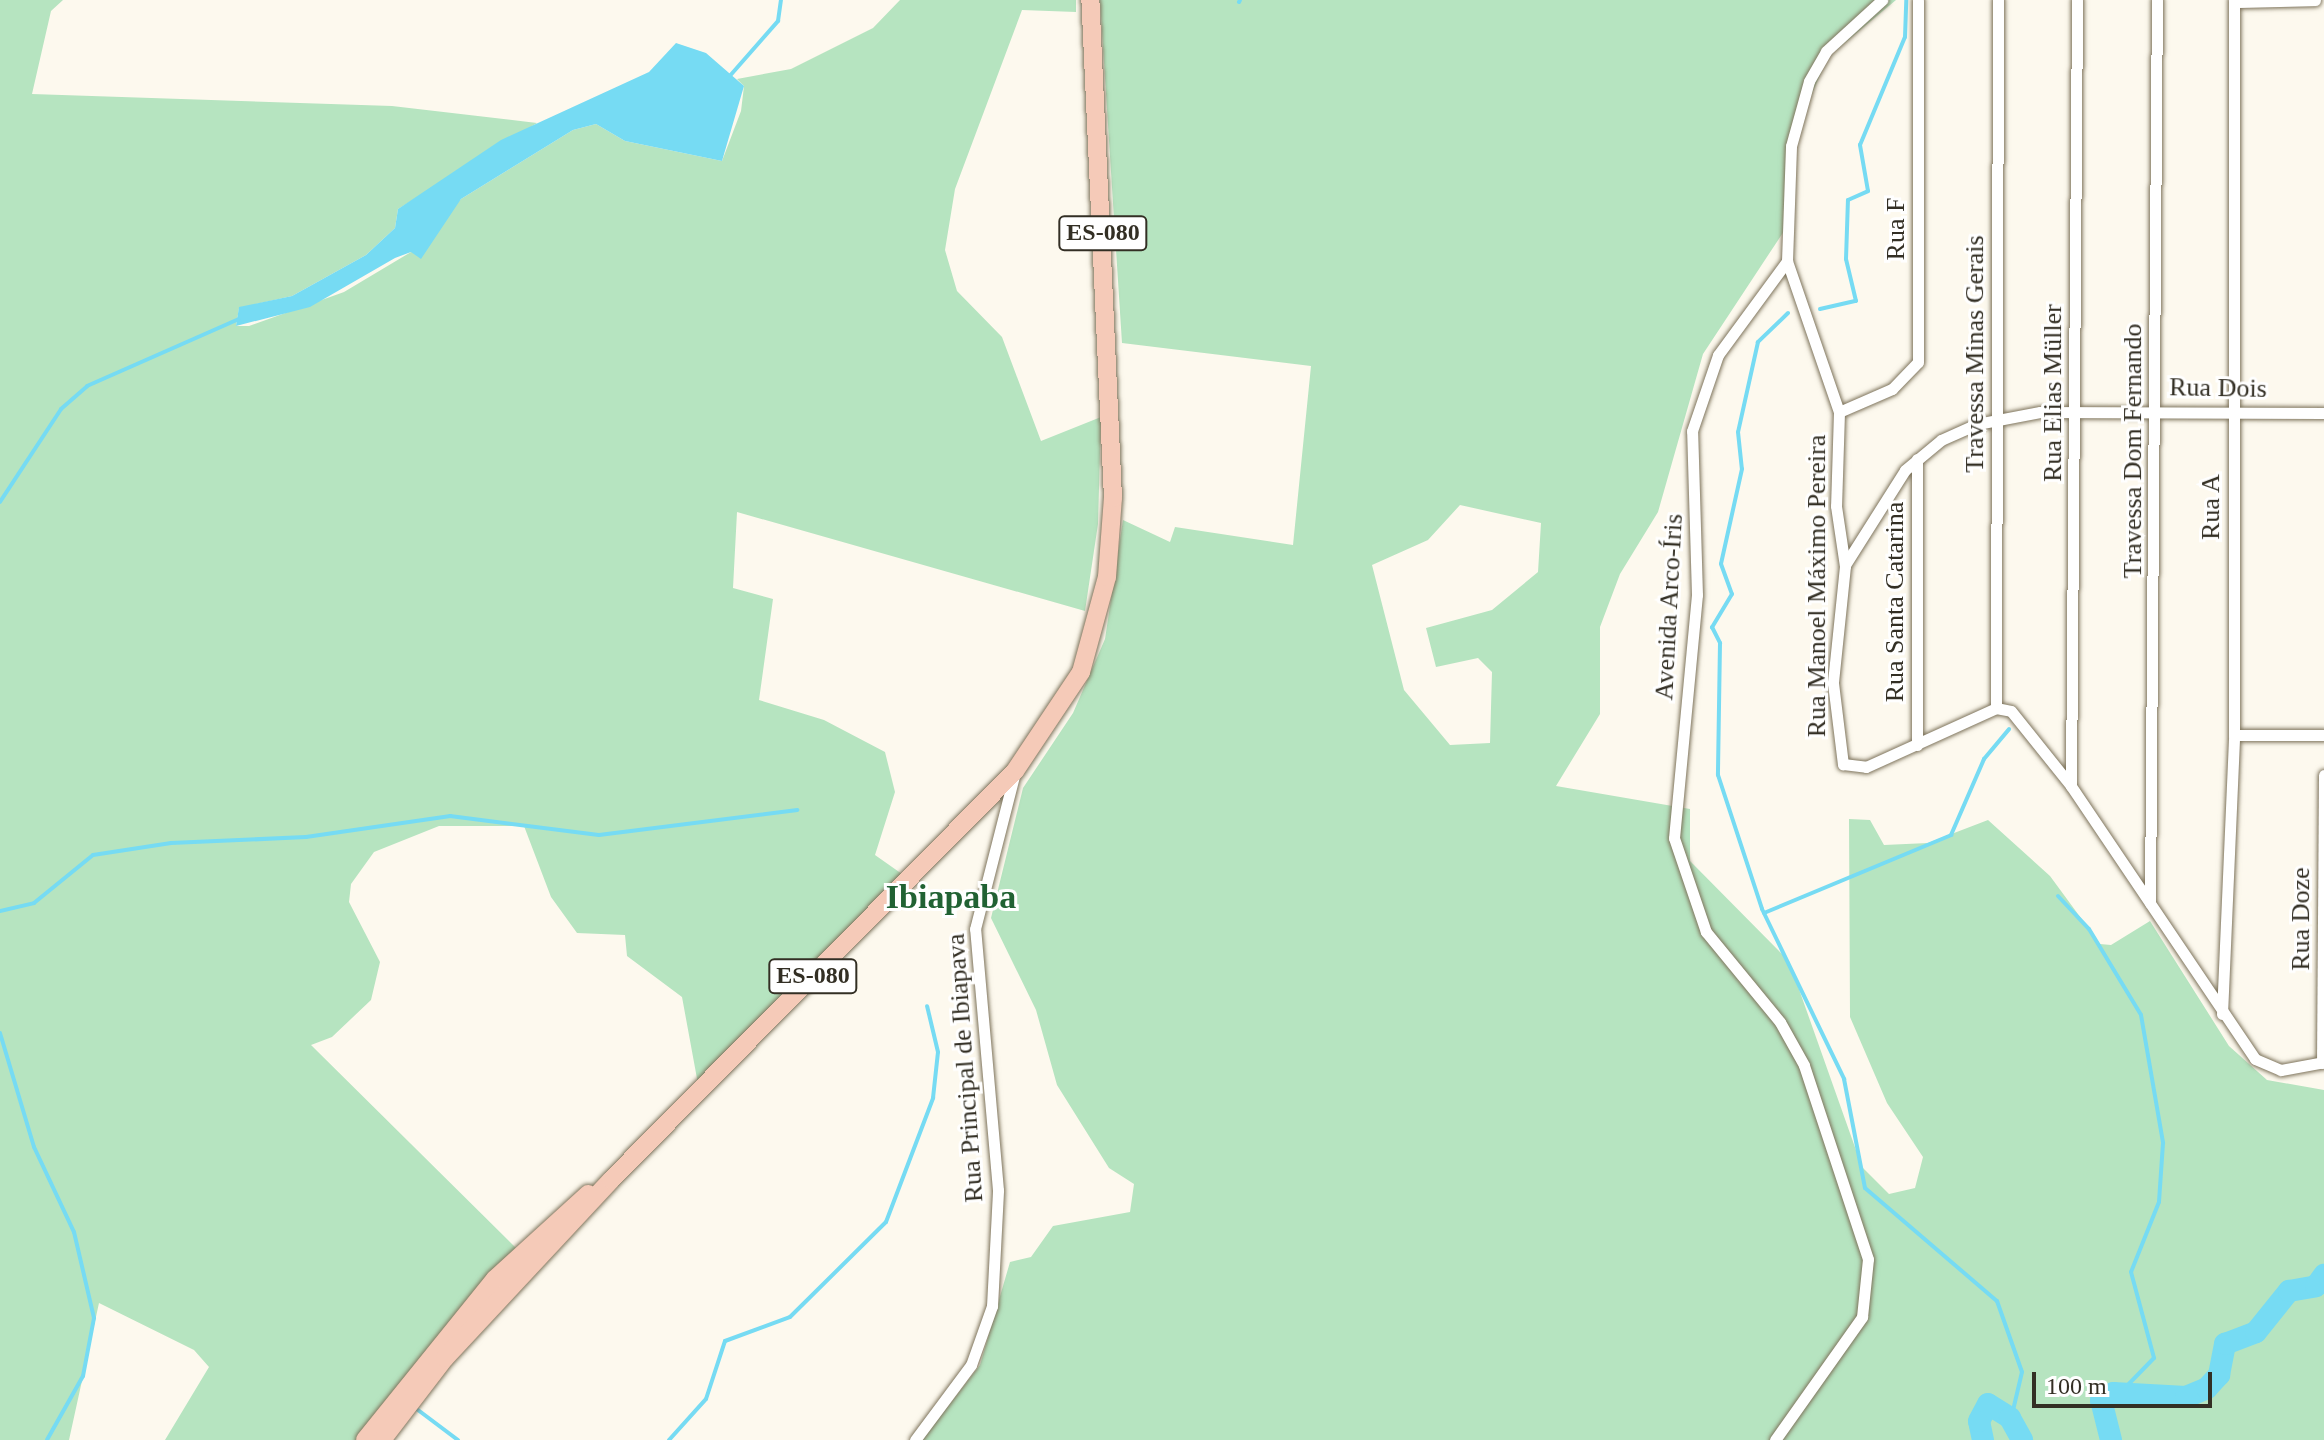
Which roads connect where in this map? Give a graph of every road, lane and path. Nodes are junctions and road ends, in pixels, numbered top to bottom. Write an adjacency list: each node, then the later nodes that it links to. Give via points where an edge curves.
1 (1090, 0): 22 (main road, ES-080, via 1111,359 1112,531 1081,672)
2 (1882, 0): 9 (street, via 1826,51 1804,93 1790,157)
3 (1918, 0): 13 (street, Rua F, via 1918,362 1892,389)
4 (1998, 0): 15 (street, Travessa Minas Gerais)
5 (2077, 0): 12 (street, Rua Elias Müller)
6 (2157, 0): 10 (street, Travessa Dom Fernando)
7 (2315, 0): 8 (street)
8 (2234, 1): 11 (street, Rua A)
9 (1787, 261): 13 (street, Rua Manoel Máximo Pereira); 32 (street, Avenida Arco-Íris, via 1718,355 1692,431 1697,595 1673,803 1679,861 1706,932 1780,1022 1804,1065 1828,1119 1868,1259 1862,1317)
10 (2155, 409): 11 (street, Rua Dois); 12 (street, Rua Dois); 25 (street, Travessa Dom Fernando)
11 (2233, 410): 14 (street, Rua Dois); 19 (street, Rua A)
12 (2076, 411): 15 (street, Rua Dois); 24 (street, Rua Elias Müller)
13 (1839, 412): 17 (street, Rua Manoel Máximo Pereira, via 1836,506)
14 (2324, 413)
15 (1996, 419): 16 (street, Rua Dois, via 1941,440); 18 (street, Travessa Minas Gerais)
16 (1917, 459): 17 (street, Rua Dois, via 1872,513); 21 (street, Rua Santa Catarina)
17 (1845, 566): 21 (street, Rua Manoel Máximo Pereira, via 1833,683 1839,758 1855,769)
18 (1996, 708): 21 (street, Rua Manoel Máximo Pereira); 24 (street, via 2019,716)
19 (2234, 735): 20 (street); 26 (street, Rua A)
20 (2324, 735)
21 (1917, 745)
22 (1015, 771): 28 (main road, ES-080); 31 (street, Rua Principal de Ibiapava, via 975,929 998,1190 992,1306 971,1365)
23 (2324, 775): 27 (street, Rua Doze)
24 (2071, 786): 25 (street)
25 (2150, 903): 26 (street)
26 (2222, 1014): 27 (street, via 2263,1065 2290,1071)
27 (2323, 1063)
28 (611, 1180): 29 (main road, ES-080, via 495,1279); 30 (main road, ES-080, via 445,1358)
29 (365, 1440)
30 (382, 1440)
31 (915, 1440)
32 (1775, 1440)

